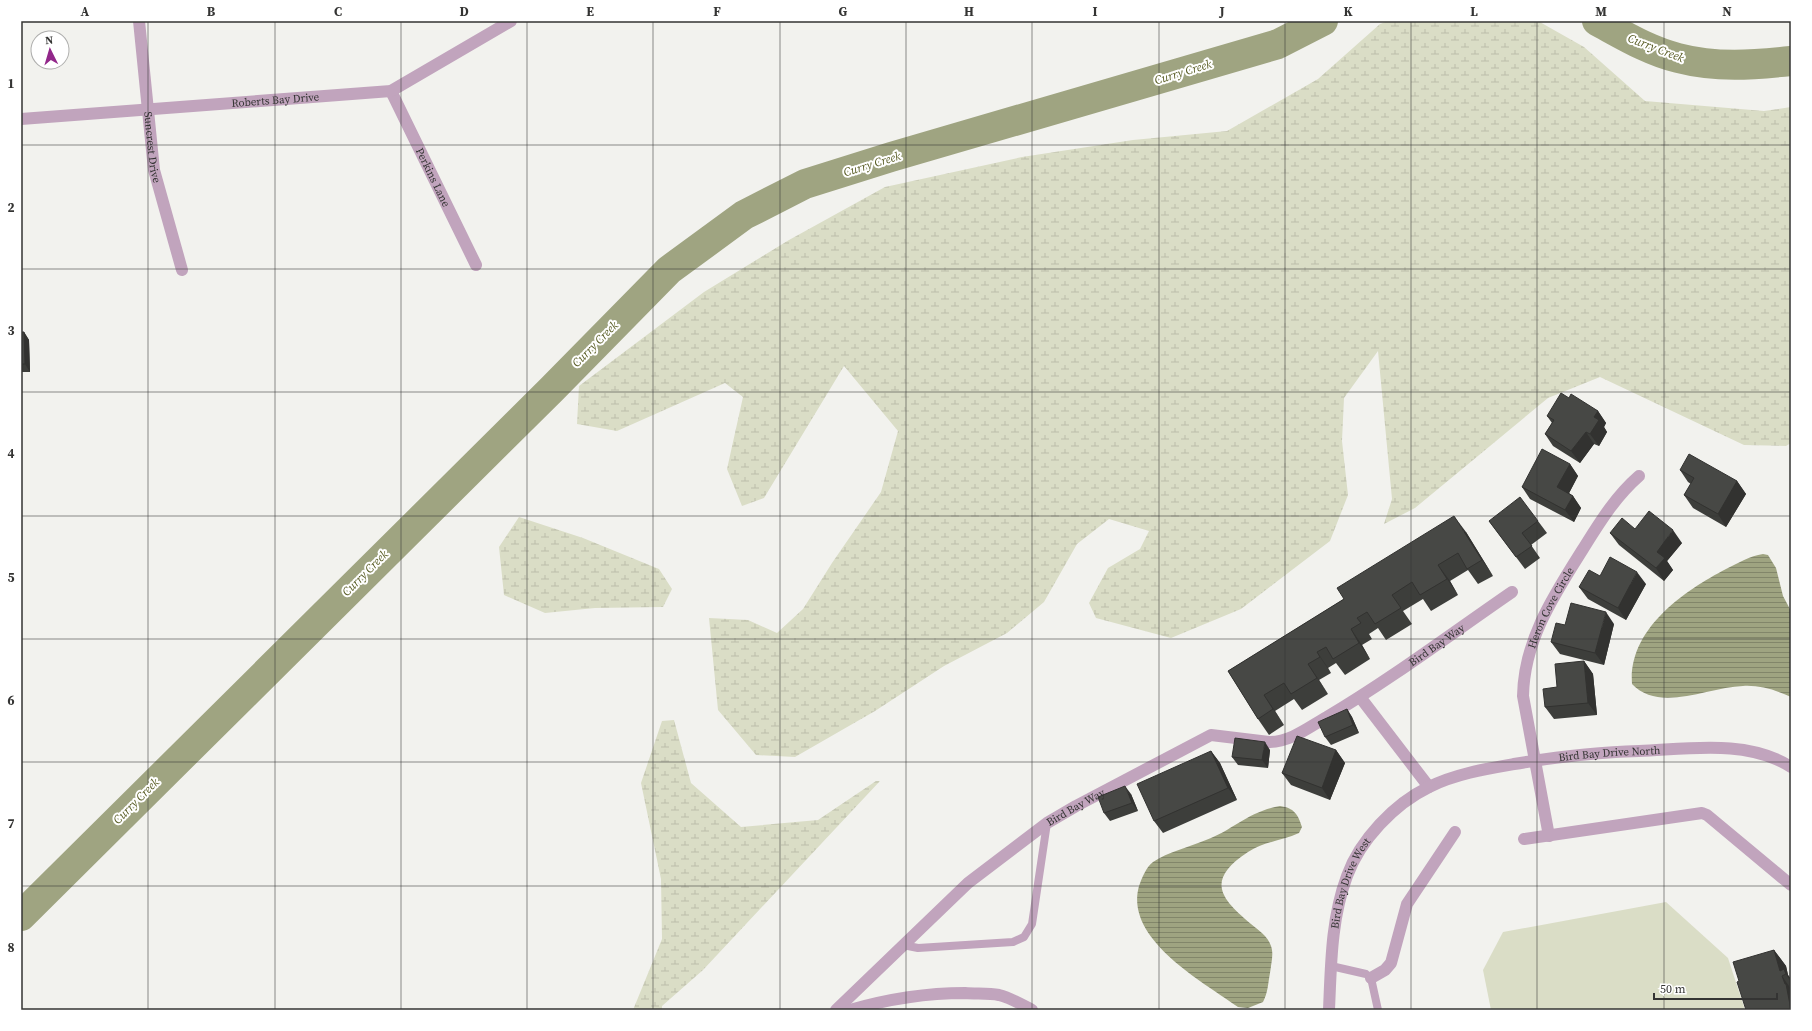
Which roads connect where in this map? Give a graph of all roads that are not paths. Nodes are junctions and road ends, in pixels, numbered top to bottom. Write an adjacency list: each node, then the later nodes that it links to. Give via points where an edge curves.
1 (139, 21): 4 (street, Suncrest Drive)
2 (511, 21): 3 (street, Roberts Bay Drive)
3 (391, 91): 4 (street, Roberts Bay Drive); 6 (street, Perkins Lane)
4 (146, 109): 5 (street, Roberts Bay Drive); 7 (street, Suncrest Drive, via 154,170)
5 (21, 119)
6 (476, 265)
7 (182, 270)
8 (1639, 476): 11 (street, Heron Cove Circle, via 1614,501 1554,597 1537,630 1524,678 1523,696)
9 (1512, 592): 10 (street, Bird Bay Way)
10 (1360, 697): 13 (street); 14 (street, Bird Bay Way, via 1284,740 1269,742 1211,735)
11 (1534, 760): 12 (street, Bird Bay Drive North, via 1622,751 1722,748 1760,754); 13 (street, Bird Bay Drive North, via 1473,772); 16 (street, Heron Cove Circle)
12 (1791, 767)
13 (1429, 787): 20 (street, Bird Bay Drive West, via 1396,808 1370,836 1352,864 1336,916)
14 (1047, 823): 19 (street, Bird Bay Way, via 968,883); 19 (lane, via 1032,924 1024,937 1013,942 918,948)
15 (1454, 832): 21 (street, via 1407,904 1394,958 1385,970)
16 (1549, 836): 17 (street); 18 (street, via 1702,813)
17 (1524, 839)
18 (1791, 885)
19 (903, 945): 22 (street, Bird Bay Way)
20 (1331, 966): 21 (lane, via 1366,974); 25 (street, Bird Bay Drive West)
21 (1371, 978): 26 (lane)
22 (836, 1010)
23 (850, 1010): 24 (street, via 916,995 948,993 998,995)
24 (1032, 1010)
25 (1329, 1010)
26 (1378, 1010)

